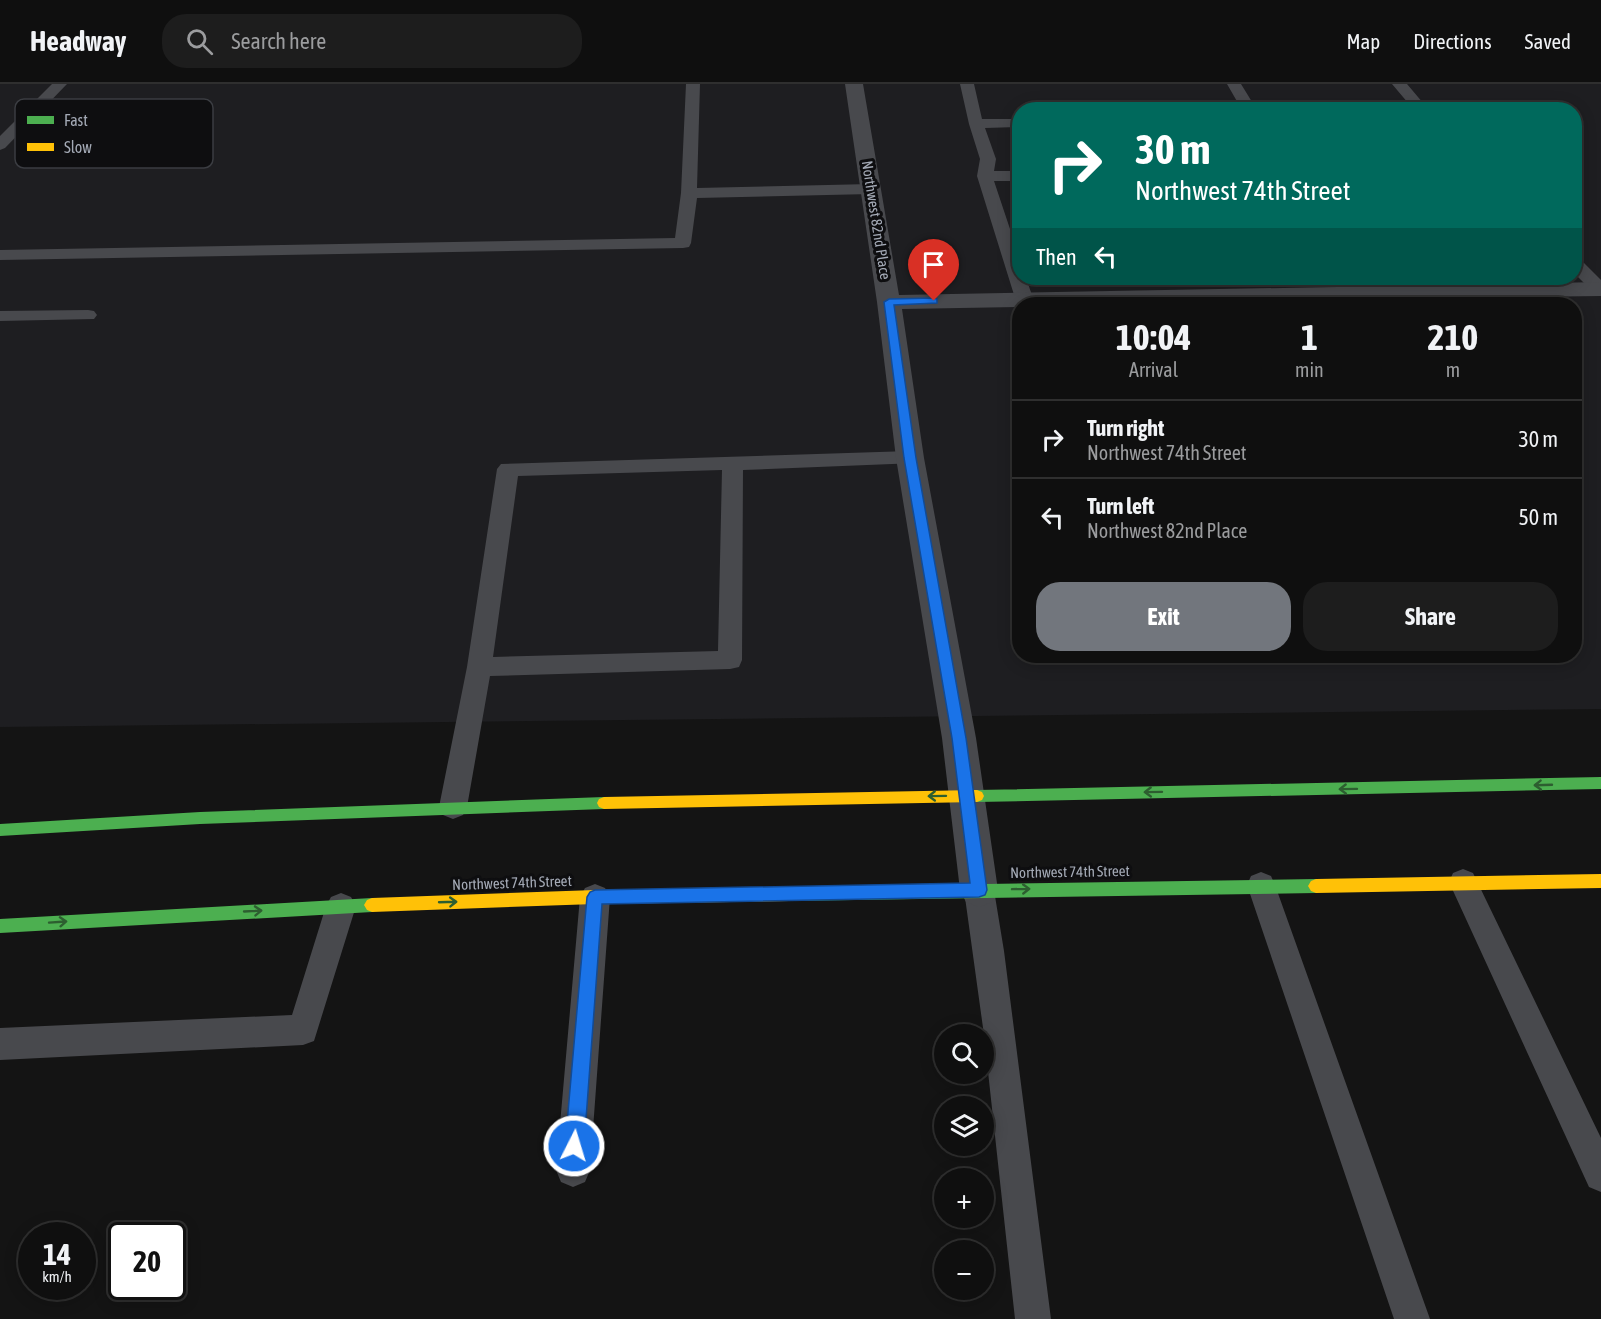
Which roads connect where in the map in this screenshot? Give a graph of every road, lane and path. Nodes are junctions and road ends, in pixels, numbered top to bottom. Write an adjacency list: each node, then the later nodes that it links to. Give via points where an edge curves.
1 (60, 84): 7 (lane)
2 (693, 84): 17 (lane)
3 (854, 84): 16 (street, Northwest 82nd Place)
4 (967, 84): 11 (lane)
5 (1234, 84): 8 (lane)
6 (1399, 84): 9 (lane)
7 (45, 99)
8 (1245, 102)
9 (1415, 102)
10 (1012, 123): 11 (lane)
11 (975, 124): 14 (lane, via 988,159)
12 (15, 130): 13 (lane)
13 (0, 146)
14 (986, 176): 15 (lane); 19 (lane)
15 (1012, 176)
16 (871, 189): 17 (lane); 27 (street, Northwest 82nd Place)
17 (689, 194): 20 (lane, via 683,243)
18 (1012, 224): 19 (lane)
19 (999, 225): 21 (lane)
20 (0, 255)
21 (1012, 263)
22 (1582, 271): 24 (lane)
23 (1434, 285): 24 (street); 25 (street)
24 (1600, 289)
25 (1056, 297)
26 (1012, 298): 27 (street)
27 (889, 302): 30 (street, Northwest 82nd Place)
28 (88, 315): 29 (lane)
29 (0, 316)
30 (910, 458): 31 (lane); 34 (street, Northwest 82nd Place)
31 (733, 463): 32 (lane, via 508,469); 32 (lane, via 730,660)
32 (479, 667): 35 (lane)
33 (1601, 783): 34 (main road, one-way to 34)
34 (968, 796): 35 (main road, one-way to 35); 40 (street, Northwest 82nd Place)
35 (453, 807): 36 (main road)
36 (0, 830)
37 (1601, 881): 38 (main road, Northwest 74th Street)
38 (1463, 882): 39 (main road, Northwest 74th Street); 46 (lane)
39 (1261, 885): 40 (main road, Northwest 74th Street, one-way to 39); 48 (lane)
40 (979, 890): 41 (main road, Northwest 74th Street); 47 (lane)
41 (595, 897): 42 (main road, Northwest 74th Street, one-way to 41); 45 (lane)
42 (341, 906): 43 (main road, Northwest 74th Street, one-way to 42); 44 (lane, via 303,1030)
43 (0, 926)
44 (0, 1044)
45 (573, 1170)
46 (1601, 1175)
47 (1033, 1319)
48 (1412, 1319)

